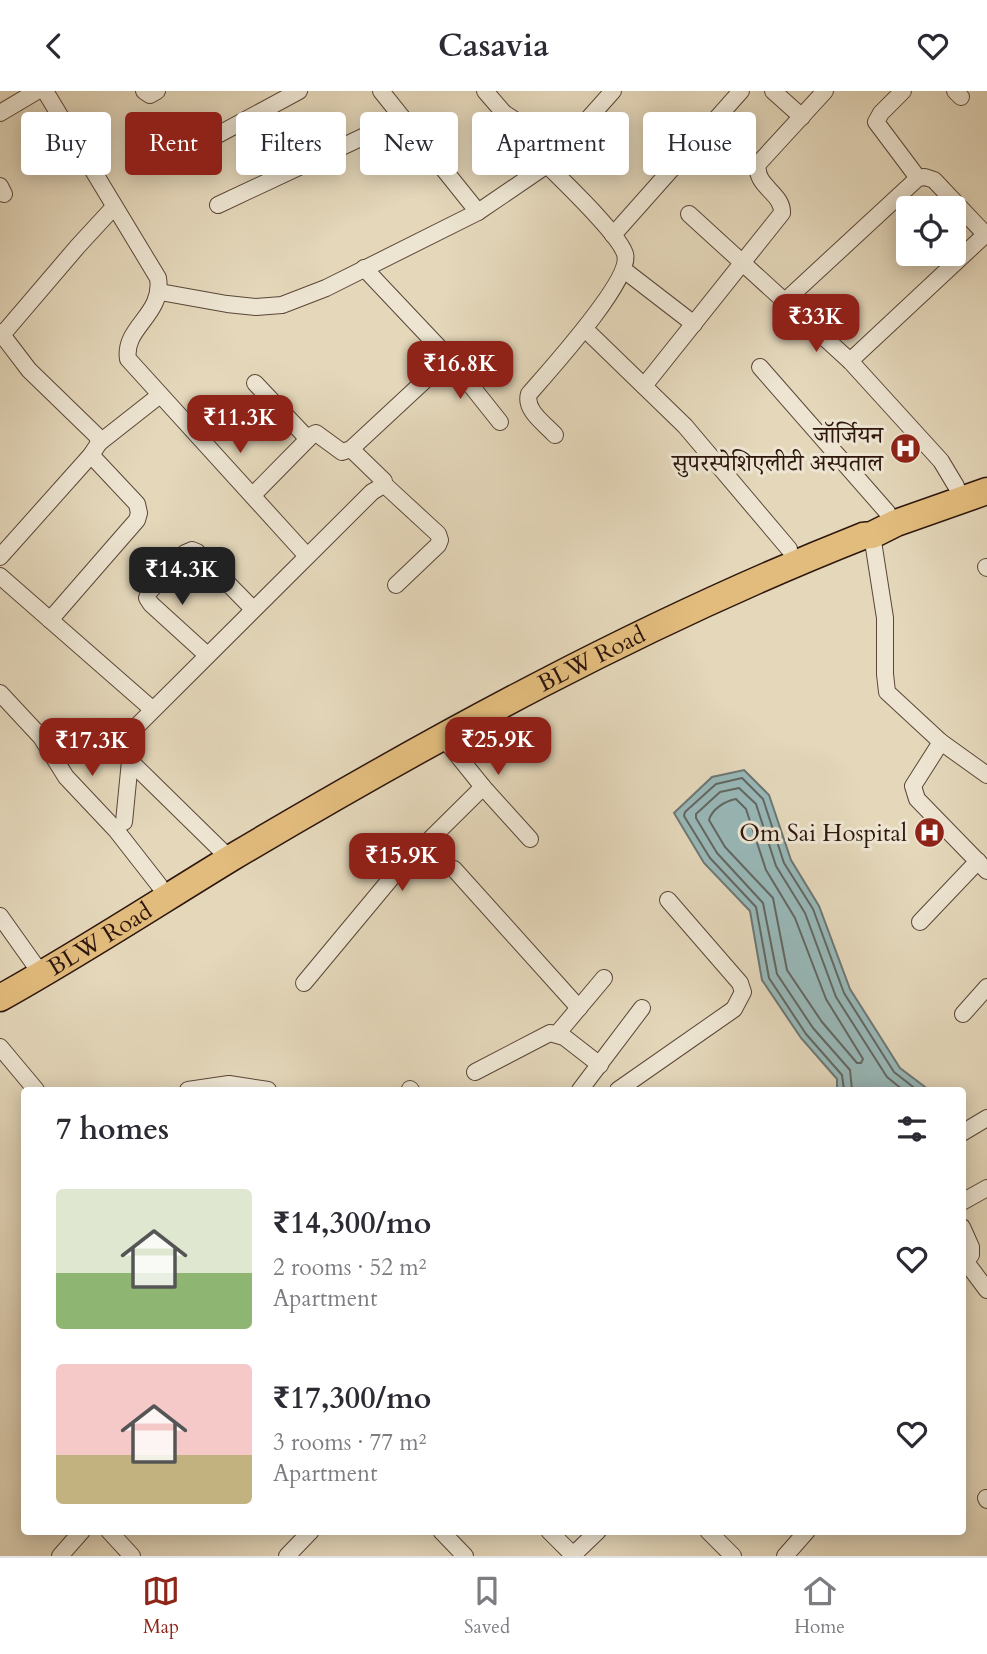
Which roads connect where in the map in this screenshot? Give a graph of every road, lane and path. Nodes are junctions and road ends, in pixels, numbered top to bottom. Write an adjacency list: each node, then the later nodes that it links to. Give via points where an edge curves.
1 (37, 91): 16 (street)
2 (45, 91): 25 (street)
3 (144, 91): 4 (street, via 149,95)
4 (157, 91)
5 (299, 91): 18 (street)
6 (381, 91): 13 (street)
7 (485, 91): 14 (street)
8 (612, 91): 15 (street)
9 (741, 91): 28 (street)
10 (773, 91): 17 (street)
11 (825, 91): 17 (street)
12 (903, 91): 23 (street, via 876,122)
13 (396, 112)
14 (503, 112)
15 (593, 112)
16 (0, 113)
17 (802, 117): 30 (street, via 758,165 759,179 779,201 782,213)
18 (222, 133)
19 (360, 138): 24 (street)
20 (447, 175): 26 (street)
21 (532, 175): 26 (street)
22 (556, 175): 28 (street)
23 (918, 178): 29 (street, via 934,180); 34 (street)
24 (218, 205)
25 (114, 207): 33 (street, via 152,265); 37 (street)
26 (478, 212): 31 (street)
27 (689, 214): 30 (street)
28 (613, 235): 32 (street, via 626,255)
29 (987, 235): 39 (street)
30 (742, 263): 34 (street); 35 (street)
31 (364, 268): 33 (street, via 282,305 226,304); 38 (street)
32 (624, 270): 35 (street); 36 (street)
33 (160, 292): 43 (street, via 127,350 128,359)
34 (785, 301): 39 (street)
35 (694, 324): 42 (street)
36 (585, 329): 42 (street); 45 (street, via 527,400)
37 (1, 333): 47 (street, via 29,370 97,436)
38 (449, 358): 44 (street); 48 (street)
39 (850, 361): 51 (street, via 941,461)
40 (760, 367): 55 (street)
41 (255, 383): 46 (street)
42 (644, 386): 57 (street)
43 (160, 395): 47 (street); 53 (street)
44 (500, 422)
45 (555, 435)
46 (308, 439): 48 (street, via 316,433 342,452); 53 (street)
47 (95, 449): 59 (street); 63 (street, via 139,513)
48 (351, 449): 50 (street)
49 (987, 476): 51 (main road)
50 (384, 481)
51 (956, 486): 54 (main road)
52 (987, 491): 54 (main road, BLW Road)
53 (253, 495): 58 (street)
54 (919, 507): 55 (main road); 56 (main road, BLW Road)
55 (887, 512): 57 (main road)
56 (872, 535): 57 (main road, BLW Road); 68 (street, via 885,618 887,692)
57 (802, 549): 67 (main road, BLW Road, via 741,586 604,650); 74 (main road, via 625,626 423,730 320,787)
58 (307, 556): 61 (street, via 372,492 387,487 440,540); 62 (street)
59 (0, 557)
60 (0, 576): 63 (street)
61 (396, 585)
62 (253, 609): 64 (street); 64 (street, via 197,552 186,553 147,598)
63 (50, 620): 66 (street)
64 (207, 655): 66 (street)
65 (0, 693): 77 (street, via 41,737 66,777)
66 (152, 709): 69 (street, via 128,735 125,752)
67 (442, 736): 71 (street); 74 (main road, BLW Road)
68 (941, 742): 70 (street); 75 (street, via 913,786 914,792)
69 (130, 761): 72 (street); 74 (street)
70 (987, 775)
71 (483, 787): 73 (street); 84 (street, via 393,876)
72 (124, 822)
73 (530, 839)
74 (225, 854): 77 (main road); 81 (main road, BLW Road)
75 (982, 866): 80 (street)
76 (454, 869): 87 (street)
77 (159, 885): 81 (main road)
78 (668, 900): 98 (street, via 743,992 734,1009)
79 (0, 916): 81 (street)
80 (920, 922)
81 (37, 968): 83 (main road); 86 (main road, BLW Road)
82 (604, 978): 87 (street)
83 (0, 980)
84 (304, 983)
85 (987, 987): 89 (street)
86 (0, 998)
87 (579, 1008): 90 (street)
88 (642, 1008): 92 (street)
89 (963, 1014)
90 (556, 1034): 92 (street); 93 (street)
91 (0, 1047): 94 (street)
92 (600, 1065): 97 (street)
93 (475, 1072)
94 (33, 1087)
95 (208, 1087): 96 (street)
96 (248, 1087)
97 (590, 1087)
98 (622, 1087)
99 (987, 1118): 100 (street)
100 (966, 1131)
101 (987, 1188): 102 (street)
102 (966, 1200)
103 (966, 1236): 104 (street, via 971,1247)
104 (966, 1261)
105 (966, 1265): 106 (street)
106 (987, 1290)
107 (78, 1535): 117 (street)
108 (113, 1535): 118 (street)
109 (307, 1535): 119 (street)
110 (445, 1535): 120 (street)
111 (554, 1535): 116 (street)
112 (593, 1535): 116 (street)
113 (715, 1535): 115 (street)
114 (803, 1535): 121 (street)
115 (728, 1554)
116 (573, 1555)
117 (60, 1556)
118 (132, 1556)
119 (287, 1556)
120 (465, 1556)
121 (785, 1556)

